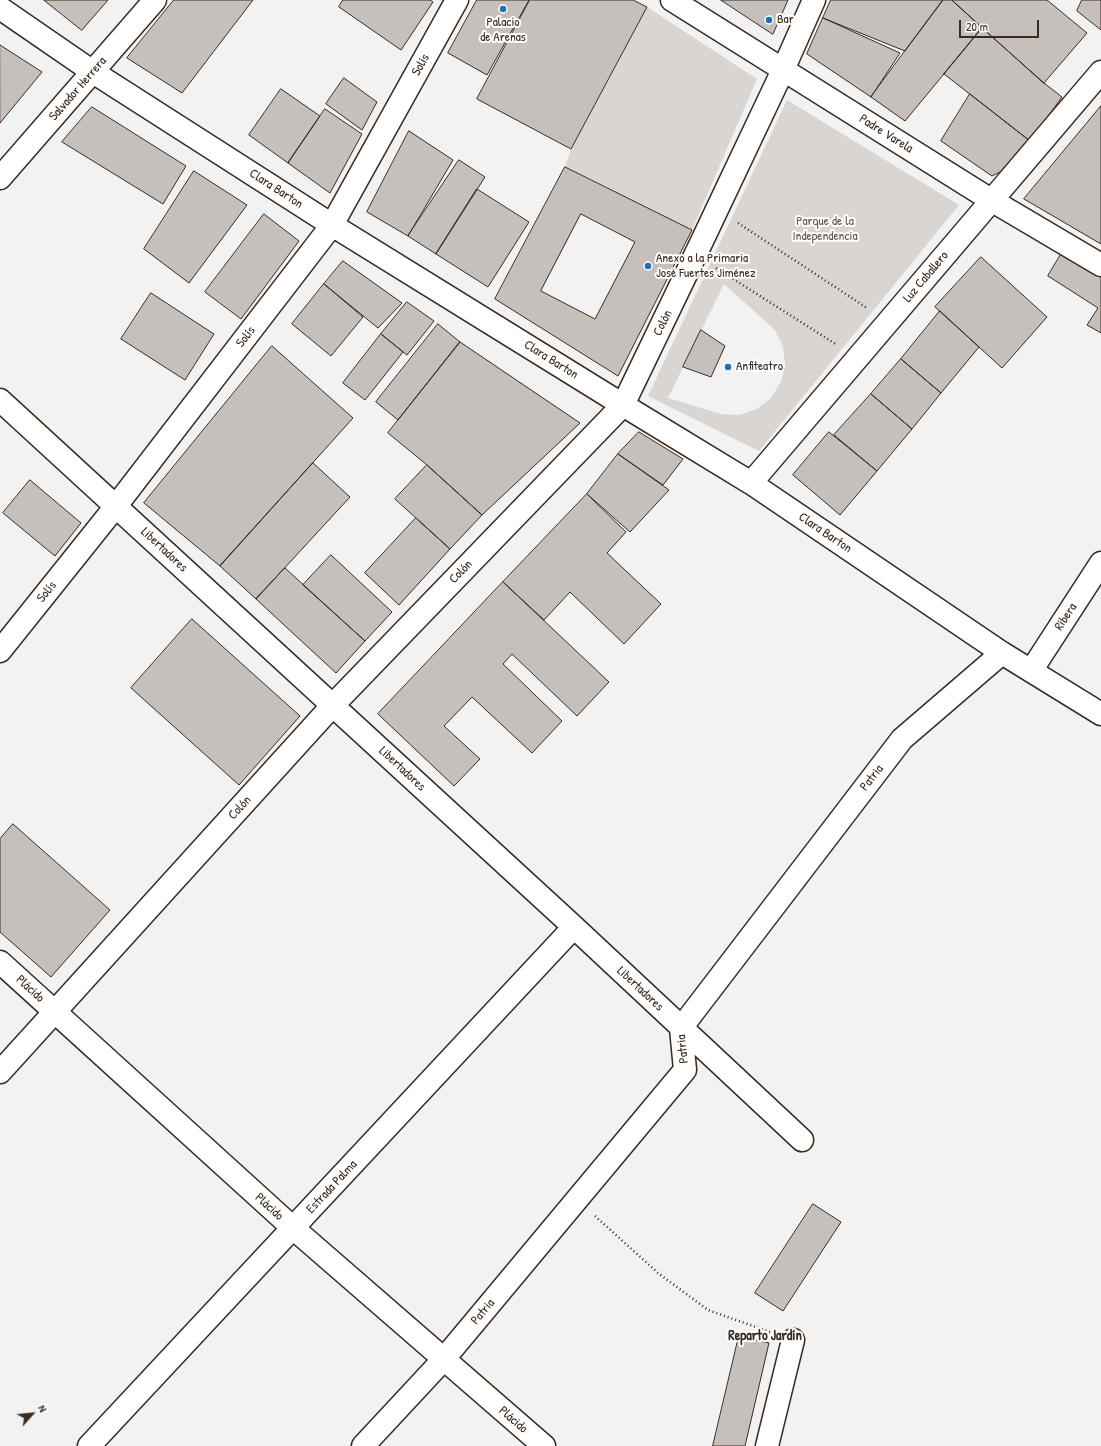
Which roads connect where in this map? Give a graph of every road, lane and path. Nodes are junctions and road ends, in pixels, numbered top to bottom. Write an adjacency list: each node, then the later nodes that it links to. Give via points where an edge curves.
1 (155, 0): 7 (street, Salvador Herrera)
2 (458, 0): 12 (street, Solís)
3 (672, 0): 6 (street, Padre Varela)
4 (814, 0): 6 (street, Colón)
5 (0, 8): 7 (street, Clara Barton)
6 (783, 70): 10 (street, Padre Varela); 11 (street, Colón)
7 (93, 72): 9 (street, Salvador Herrera); 12 (street, Clara Barton)
8 (1101, 72): 10 (street, Luz Caballero)
9 (0, 178)
10 (990, 200): 14 (street, Padre Varela); 15 (street, Luz Caballero)
11 (717, 209): 13 (street, Colón); 15 (path)
12 (332, 225): 18 (street, Clara Barton); 20 (street, Solís)
13 (696, 254): 16 (path); 18 (street, Colón)
14 (1101, 265)
15 (888, 322): 16 (street, Luz Caballero)
16 (857, 358): 19 (street, Luz Caballero)
17 (0, 400): 20 (street, Libertadores)
18 (623, 405): 19 (street, Clara Barton); 25 (street, Colón)
19 (751, 482): 23 (street, Clara Barton)
20 (116, 506): 22 (street, Solís); 25 (street, Libertadores)
21 (1101, 563): 24 (street, Ribera)
22 (0, 651)
23 (1002, 653): 24 (street, Clara Barton); 30 (street, Patria, via 902,739)
24 (1031, 671): 26 (street, Clara Barton)
25 (333, 705): 27 (street, Libertadores); 29 (street, Colón)
26 (1101, 714)
27 (574, 927): 30 (street, Libertadores); 34 (street, Estrada Palma)
28 (0, 962): 29 (street, Plácido)
29 (55, 1012): 31 (street, Colón); 34 (street, Plácido)
30 (681, 1028): 32 (street, Libertadores); 33 (street, Patria, via 685,1070)
31 (0, 1072)
32 (802, 1140)
33 (577, 1200): 35 (path, via 658,1273 708,1310); 36 (street, Patria)
34 (293, 1228): 36 (street, Plácido); 37 (street, Estrada Palma)
35 (793, 1340): 40 (street)
36 (443, 1360): 38 (street, Patria); 39 (street, Plácido)
37 (89, 1446)
38 (363, 1446)
39 (544, 1446)
40 (767, 1446)

